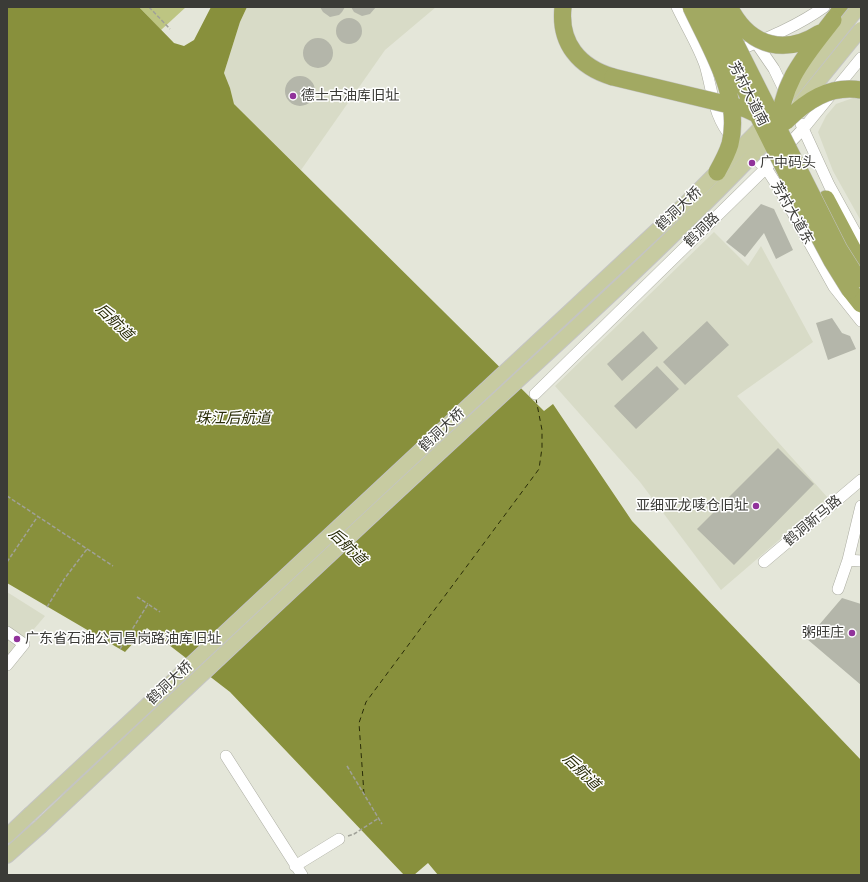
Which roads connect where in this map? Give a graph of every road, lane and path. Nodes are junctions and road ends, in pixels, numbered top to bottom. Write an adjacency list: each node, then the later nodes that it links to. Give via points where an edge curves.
1 (149, 7): 12 (path)
2 (563, 7): 20 (highway, bridge, via 564,30 569,43 578,58 590,68 613,77 752,111 770,122)
3 (677, 7): 15 (street, 芳村大道南)
4 (691, 7): 22 (highway, bridge, via 725,80 730,103 730,142)
5 (704, 7): 23 (highway, 芳村大道南, bridge)
6 (717, 7): 17 (highway, 芳村大道南, bridge)
7 (729, 7): 10 (highway, bridge, via 748,33 761,41 775,44 796,44 810,39 821,32)
8 (735, 7): 13 (street)
9 (859, 7): 22 (main road, 鹤洞大桥, bridge, via 773,114)
10 (833, 11): 13 (street); 23 (highway, bridge, via 795,70 783,100 779,139)
11 (861, 29): 18 (main road, 鹤洞大桥, bridge)
12 (170, 30)
13 (756, 43): 15 (street); 19 (street, via 774,69)
14 (861, 58): 19 (street, 鹤洞路)
15 (704, 64): 21 (street, 芳村大道东, via 724,128)
16 (861, 90): 18 (highway, bridge, via 839,89 819,95)
17 (762, 96): 20 (highway, 芳村大道东, bridge); 25 (highway, bridge, via 801,154)
18 (785, 122): 55 (main road, 鹤洞大桥, bridge, via 651,257)
19 (804, 129): 21 (street, 鹤洞路); 24 (street, via 829,184)
20 (787, 146): 26 (highway, 芳村大道东, bridge)
21 (766, 168): 28 (street, 芳村大道东, via 834,286); 29 (street, 鹤洞路)
22 (717, 172): 53 (main road, 鹤洞大桥, bridge)
23 (791, 182): 26 (highway, 芳村大道东, bridge, via 832,261)
24 (861, 243)
25 (861, 265)
26 (856, 287): 27 (highway, 芳村大道东)
27 (861, 304)
28 (861, 321)
29 (535, 394)
30 (861, 480): 38 (street, 鹤洞新马路)
31 (7, 496): 33 (path)
32 (861, 506): 35 (street)
33 (38, 516): 34 (path); 37 (path)
34 (87, 549): 39 (path); 43 (path)
35 (848, 560): 36 (street); 40 (street)
36 (861, 561)
37 (7, 562)
38 (764, 562)
39 (112, 566)
40 (838, 589)
41 (137, 597): 42 (path)
42 (148, 604): 44 (path); 46 (path)
43 (47, 607)
44 (160, 612)
45 (7, 632): 47 (street, via 24,644)
46 (120, 649)
47 (7, 665)
48 (226, 756): 56 (street)
49 (347, 766): 50 (path)
50 (379, 818): 51 (path); 52 (path)
51 (382, 824)
52 (354, 834)
53 (7, 836)
54 (339, 839): 56 (street)
55 (7, 856)
56 (298, 870)

